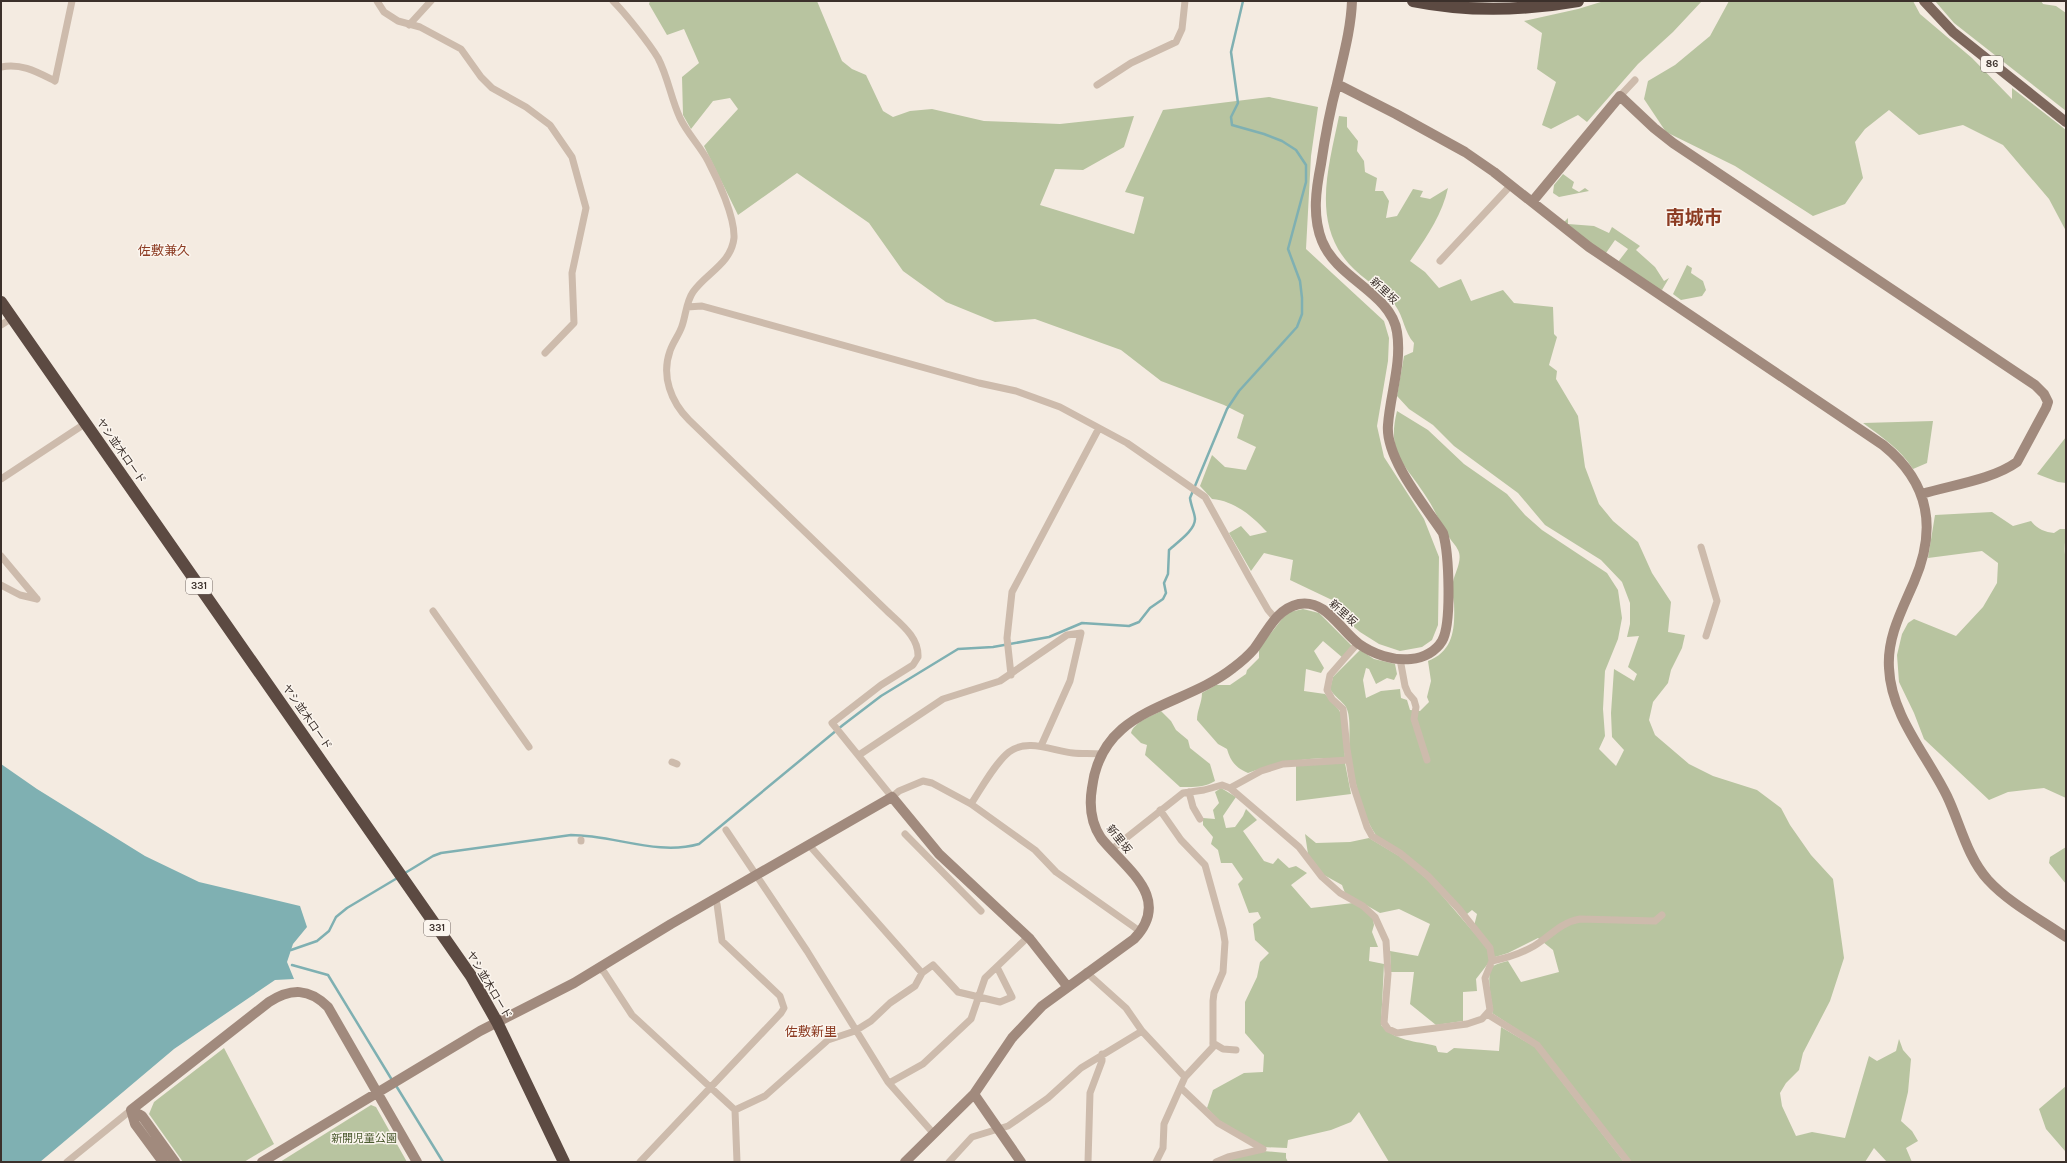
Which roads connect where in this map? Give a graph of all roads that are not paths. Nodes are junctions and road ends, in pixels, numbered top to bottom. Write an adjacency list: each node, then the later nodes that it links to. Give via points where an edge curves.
1 (72, 1): 11 (street, via 55,81 26,66)
2 (377, 1): 10 (street, via 384,12 398,22)
3 (431, 1): 10 (street)
4 (613, 1): 21 (street, via 658,58 680,118 708,161 732,216 734,230 731,250 724,261 693,290)
5 (1185, 1): 14 (street, via 1182,29 1176,42 1132,63)
6 (1352, 1): 13 (street, 新里坂, via 1349,30)
7 (1413, 1): 8 (highway, via 1496,10)
8 (1578, 1)
9 (1924, 1): 16 (main road, 86, via 1953,32)
10 (409, 25): 24 (street, via 420,27 461,49 492,88 550,125 572,157 586,208 572,273 574,323)
11 (1, 67)
12 (1635, 80): 15 (street)
13 (1337, 84): 17 (street, via 1459,148); 36 (street, 新里坂, via 1318,181 1316,209 1319,232 1326,250 1339,266 1392,315 1398,343 1388,425 1390,443 1401,469 1443,533 1447,547 1447,624 1443,640 1428,654 1412,659)
14 (1097, 85)
15 (1620, 96): 18 (street); 28 (street, via 1674,143 1956,331 2035,385 2044,394 2048,402 2046,408 2017,462 1995,473)
16 (2066, 122)
17 (1511, 185): 18 (street); 19 (street)
18 (1532, 202): 28 (street, via 1601,256 1883,445 1903,463)
19 (1440, 260)
20 (1, 302): 22 (highway, ヤシ並木ロード / 331)
21 (687, 307): 26 (street, via 702,306 971,381 1016,391 1060,407); 41 (street, via 667,363 669,390 681,412 885,609 916,644 918,657 913,665 855,704 832,723)
22 (12, 318): 23 (street); 25 (highway, ヤシ並木ロード / 331)
23 (1, 325)
24 (545, 353)
25 (86, 423): 27 (street); 71 (highway, ヤシ並木ロード / 331, via 471,976)
26 (1099, 428): 33 (street, via 1127,443 1205,497 1268,610); 37 (street, via 1012,592 1007,639)
27 (1, 479)
28 (1922, 494): 62 (street, via 1927,529 1925,549 1890,644 1889,670 1894,696 1904,719 1948,797 1973,858 1988,880)
29 (1701, 547): 34 (street, via 1717,601)
30 (1, 556): 31 (street, via 37,600)
31 (1, 585)
32 (433, 612): 39 (street)
33 (1275, 618): 35 (street, 新里坂, via 1281,612 1299,604 1315,606 1336,621); 40 (street, 新里坂, via 1254,649 1234,667 1218,678 1161,704 1130,722 1110,740)
34 (1706, 636)
35 (1358, 643): 36 (street, 新里坂, via 1376,653); 42 (street, via 1330,675 1327,690 1343,709)
36 (1400, 659): 43 (street, via 1405,686 1416,707 1414,719)
37 (1011, 675): 38 (street, via 1067,635 1081,633 1070,681); 41 (street, via 943,699)
38 (1041, 746): 40 (street, via 1071,753); 47 (street, via 1027,746 1010,751)
39 (529, 748)
40 (1101, 754): 53 (street, 新里坂, via 1092,784 1090,802 1097,832)
41 (859, 755): 46 (street)
42 (1349, 760): 44 (street, via 1283,764 1261,771); 63 (street, via 1353,785 1372,836 1400,853 1428,876 1490,948)
43 (1427, 760)
44 (1230, 788): 45 (street, via 1222,785); 70 (street, via 1299,847 1322,877 1375,917 1386,941 1388,974 1384,1023 1388,1029 1397,1033 1438,1028 1482,1020)
45 (1189, 792): 48 (street, via 1183,793); 49 (street)
46 (892, 798): 47 (street, via 899,791 923,781 932,783); 52 (street); 55 (street, via 939,854)
47 (971, 804): 60 (street, via 1035,850 1056,872)
48 (1160, 810): 53 (street); 74 (street, via 1181,840 1205,865 1223,930 1223,972 1213,1001)
49 (1200, 819)
50 (726, 830): 54 (street)
51 (905, 834): 56 (street)
52 (809, 845): 54 (street); 67 (street)
53 (1111, 850): 60 (street, 新里坂, via 1138,879 1147,895 1150,912)
54 (758, 874): 57 (street); 72 (street)
55 (966, 879): 56 (street); 61 (street)
56 (962, 893): 58 (street)
57 (714, 899): 65 (street); 79 (street, via 717,904 722,941 780,996 784,1008)
58 (981, 911)
59 (1662, 915): 63 (street, via 1655,921 1570,921 1534,946 1512,956)
60 (1141, 932): 66 (street, 新里坂)
61 (1028, 937): 64 (street); 68 (street)
62 (2066, 937)
63 (1492, 961): 70 (street, via 1486,978 1490,1010)
64 (997, 967): 69 (street, via 985,978); 69 (street, via 1012,997 1000,1002)
65 (599, 968): 71 (street, via 542,1001); 79 (street, via 632,1015)
66 (1086, 972): 68 (street, 新里坂); 73 (street, via 1126,1008)
67 (922, 973): 69 (street, via 933,965 958,992); 72 (street, via 915,986 890,1002)
68 (1067, 986): 82 (street, 新里坂, via 1022,1027)
69 (979, 996): 78 (street, via 971,1020 923,1064)
70 (1487, 1014): 102 (street, via 1536,1046)
71 (498, 1022): 81 (street); 93 (highway, ヤシ並木ロード / 331)
72 (855, 1031): 78 (street); 84 (street, via 828,1040 766,1096)
73 (1142, 1031): 76 (street); 77 (street)
74 (1213, 1043): 75 (street, via 1223,1049); 77 (street, via 1206,1056)
75 (1236, 1050)
76 (1102, 1054): 85 (street, via 1081,1068 1048,1098 1008,1126); 99 (street, via 1102,1061 1090,1094)
77 (1185, 1076): 80 (street)
78 (889, 1083): 86 (street)
79 (711, 1088): 84 (street); 94 (street)
80 (1181, 1088): 100 (street, via 1164,1124 1163,1148); 101 (street, via 1218,1124 1263,1150 1228,1156)
81 (376, 1092): 83 (street, via 328,1007 312,995 293,991 281,994 269,1002); 91 (street); 92 (street)
82 (974, 1094): 85 (street); 86 (street, 新里坂)
83 (131, 1110): 87 (street, via 142,1116); 88 (street)
84 (735, 1110): 95 (street)
85 (998, 1130): 97 (street, via 972,1137); 98 (street)
86 (934, 1134): 96 (street, 新里坂)
87 (159, 1148): 89 (street); 90 (street)
88 (67, 1162)
89 (163, 1162)
90 (175, 1162)
91 (262, 1162)
92 (417, 1162)
93 (564, 1162)
94 (640, 1162)
95 (737, 1162)
96 (906, 1162)
97 (949, 1162)
98 (1021, 1162)
99 (1088, 1162)
100 (1156, 1162)
101 (1216, 1162)
102 (1628, 1162)

